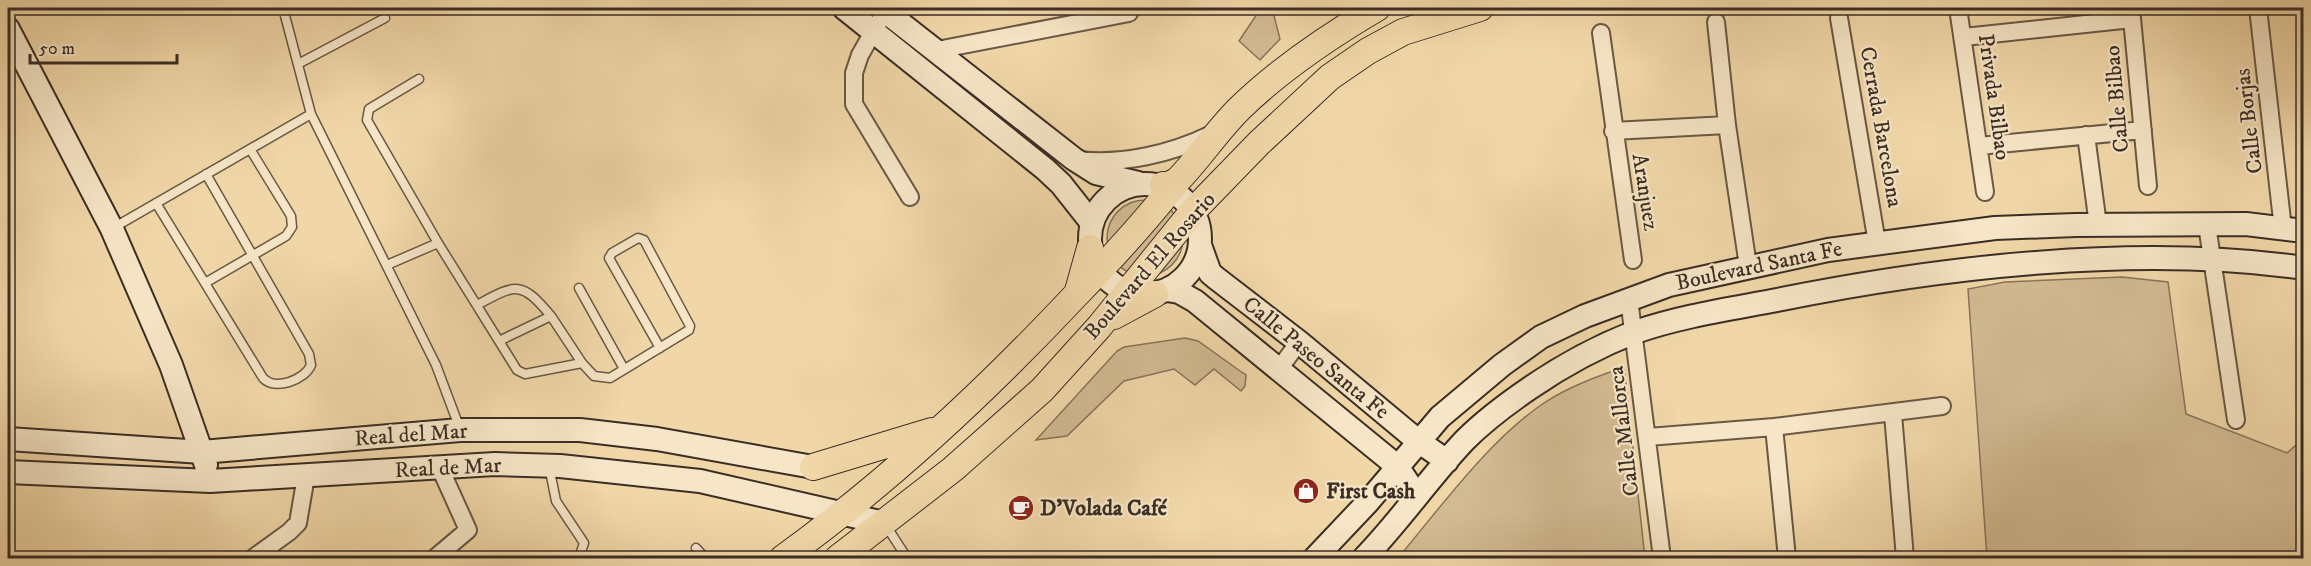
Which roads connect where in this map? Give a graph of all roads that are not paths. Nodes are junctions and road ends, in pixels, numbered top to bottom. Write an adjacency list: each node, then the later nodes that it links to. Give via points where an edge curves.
1 (283, 8): 18 (lane)
2 (844, 8): 14 (street)
3 (1377, 8): 22 (main road, Boulevard El Rosario, via 1321,44 1260,91)
4 (1480, 8): 38 (main road, Boulevard El Rosario, via 1403,32 1330,77 1215,191)
5 (1958, 8): 16 (street, Privada Bilbao)
6 (2258, 8): 40 (street, Calle Borjas)
7 (883, 9): 14 (street); 17 (street)
8 (2132, 13): 16 (street); 23 (street, Calle Bilbao)
9 (1129, 14): 17 (street)
10 (385, 18): 18 (lane)
11 (1839, 18): 42 (street, Cerrada Barcelona)
12 (1716, 22): 21 (street)
13 (8, 29): 39 (street)
14 (871, 31): 33 (street, via 854,73 854,104); 35 (street, via 1045,169)
15 (1601, 33): 24 (street, Aranjuez)
16 (1964, 38): 26 (street, Privada Bilbao)
17 (937, 51): 28 (street)
18 (298, 64): 20 (lane)
19 (419, 79): 41 (lane, via 369,109 368,120)
20 (311, 114): 27 (lane); 47 (lane)
21 (1727, 125): 24 (street, Aranjuez); 48 (street)
22 (1220, 129): 28 (street, Boulevard El Rosario, via 1170,151 1103,162); 30 (main road, Boulevard El Rosario)
23 (2143, 130): 25 (street); 31 (street, Calle Bilbao)
24 (1613, 131): 46 (street, Aranjuez)
25 (2086, 135): 26 (street); 36 (street)
26 (1979, 146): 32 (street, Privada Bilbao)
27 (250, 149): 29 (lane); 43 (lane, via 293,221 286,236)
28 (1074, 159): 30 (street, via 1106,177)
29 (206, 174): 34 (lane); 43 (lane)
30 (1167, 182): 35 (street, via 1126,187 1111,195); 38 (street, via 1183,199); 45 (main road, Boulevard El Rosario)
31 (2148, 186)
32 (1985, 192)
33 (910, 197)
34 (156, 203): 39 (lane); 50 (lane)
35 (1091, 222): 45 (street)
36 (2098, 225): 37 (street, Boulevard Santa Fe); 42 (street, Boulevard Santa Fe, via 1995,228)
37 (2207, 225): 40 (street, Boulevard Santa Fe, via 2246,224); 44 (street)
38 (1197, 227): 52 (main road, Boulevard El Rosario); 53 (street, via 1195,263 1183,279); 60 (street, Calle Paseo Santa Fe, via 1210,273)
39 (112, 229): 74 (street, via 171,365)
40 (2293, 230)
41 (438, 243): 47 (lane); 55 (lane)
42 (1877, 243): 48 (street, Boulevard Santa Fe)
43 (252, 255): 50 (lane); 50 (lane, via 309,354 311,365 304,374 278,385 267,383)
44 (2211, 259): 49 (street, Boulevard Santa Fe); 58 (street, Boulevard Santa Fe, via 1976,268 1839,287 1691,317); 67 (street)
45 (1095, 260): 52 (street, via 1106,279); 68 (main road, Boulevard El Rosario, via 1075,296)
46 (1633, 260)
47 (387, 265): 70 (lane, via 436,365)
48 (1749, 266): 54 (street, Boulevard Santa Fe)
49 (2304, 268)
50 (205, 283)
51 (579, 288): 63 (lane)
52 (1129, 291): 53 (street, Calle Paseo Santa Fe); 57 (main road, Boulevard El Rosario)
53 (1161, 292): 57 (main road); 64 (street, Calle Paseo Santa Fe, via 1195,301)
54 (1629, 299): 58 (street, Calle Mallorca); 73 (street, Boulevard Santa Fe, via 1541,337 1440,417)
55 (477, 305): 56 (lane, via 508,288 522,289); 59 (lane)
56 (551, 316): 59 (lane); 62 (lane)
57 (1099, 327): 86 (main road, Boulevard El Rosario, via 1042,390 997,432)
58 (1635, 333): 72 (street, Calle Mallorca); 75 (street, Boulevard Santa Fe, via 1530,388 1466,439)
59 (499, 341): 62 (lane, via 517,370 525,375)
60 (1299, 342): 64 (street); 73 (street, Calle Paseo Santa Fe)
61 (660, 348): 61 (lane, via 690,327 644,240 638,238 609,258); 63 (lane)
62 (582, 363): 63 (lane, via 594,376 610,378)
63 (624, 369)
64 (1279, 369): 77 (street, Calle Paseo Santa Fe)
65 (1942, 406): 66 (street)
66 (1893, 414): 69 (street); 99 (street)
67 (2236, 420)
68 (947, 425): 78 (main road); 85 (main road, Boulevard El Rosario)
69 (1774, 427): 72 (street); 98 (street)
70 (460, 430): 74 (street, Real del Mar); 78 (street, Real del Mar, via 580,430 657,439)
71 (11, 435): 74 (street, Real del Mar); 81 (street)
72 (1648, 437): 97 (street, Calle Mallorca)
73 (1418, 441): 75 (street, Calle Paseo Santa Fe); 77 (street, Boulevard Santa Fe)
74 (202, 452): 83 (street)
75 (1447, 461): 84 (street, Boulevard Santa Fe)
76 (549, 466): 79 (street, Real de Mar); 85 (street, Real de Mar, via 700,481); 90 (lane, via 556,501 584,543)
77 (1397, 466): 84 (street, Calle Paseo Santa Fe); 95 (street, Boulevard Santa Fe)
78 (813, 467)
79 (440, 468): 82 (street, Real de Mar); 89 (street, via 468,530)
80 (8, 471): 81 (street, Real de Mar)
81 (35, 474): 83 (street, Real de Mar)
82 (306, 476): 83 (street, Real de Mar); 88 (street, via 298,523)
83 (210, 481)
84 (1417, 496): 96 (street, Boulevard Santa Fe, via 1392,530)
85 (844, 514): 86 (street, Real de Mar); 92 (main road, Boulevard El Rosario)
86 (884, 523): 93 (main road, Boulevard El Rosario); 94 (lane)
87 (696, 548): 91 (lane)
88 (253, 558)
89 (435, 558)
90 (579, 558)
91 (705, 558)
92 (783, 558)
93 (838, 558)
94 (907, 558)
95 (1315, 558)
96 (1364, 558)
97 (1662, 558)
98 (1787, 558)
99 (1905, 558)

